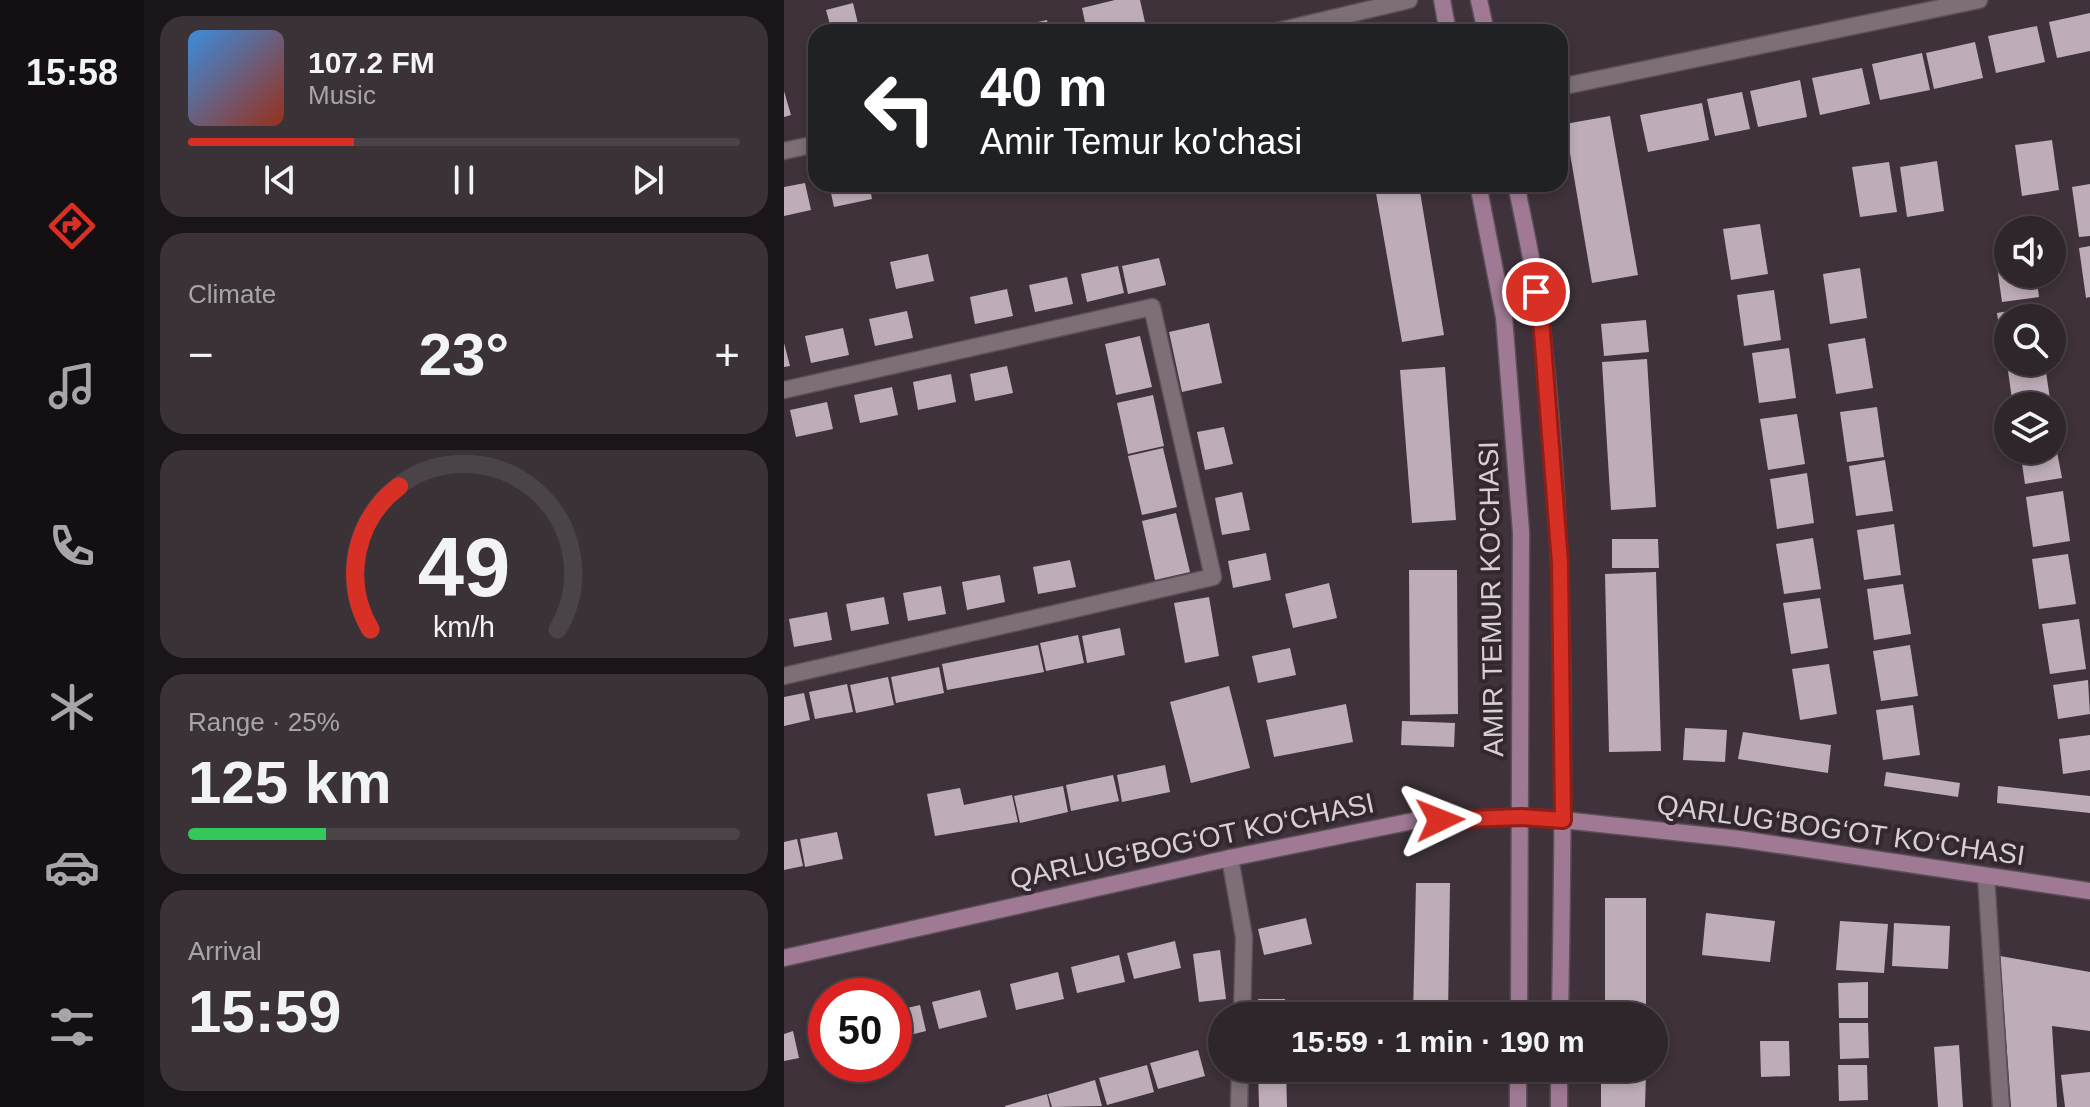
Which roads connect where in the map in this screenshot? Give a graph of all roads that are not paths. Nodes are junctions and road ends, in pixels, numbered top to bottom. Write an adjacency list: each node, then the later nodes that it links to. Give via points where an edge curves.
1 (1409, 0): 5 (street)
2 (1442, 0): 6 (main road)
3 (1479, 0): 7 (main road)
4 (1979, 0): 8 (street)
5 (1308, 24)
6 (1446, 24)
7 (1484, 24)
8 (1568, 85)
9 (808, 146): 10 (street)
10 (784, 151)
11 (1480, 192): 15 (main road, AMIR TEMUR KO'CHASI, via 1504,317 1521,532)
12 (1517, 192): 16 (main road, via 1541,319 1560,563)
13 (784, 390): 14 (street, via 1152,307 1213,577)
14 (784, 676)
15 (1522, 817): 16 (main road, QARLUG‘BOG‘OT KO‘CHASI); 17 (main road, QARLUG‘BOG‘OT KO‘CHASI, via 1413,821); 22 (main road, AMIR TEMUR KO'CHASI)
16 (1563, 820): 18 (main road, QARLUG‘BOG‘OT KO‘CHASI, via 1739,839); 23 (main road)
17 (1230, 858): 20 (main road, QARLUG‘BOG‘OT KO‘CHASI); 21 (street, via 1244,937)
18 (1986, 876): 19 (main road, QARLUG‘BOG‘OT KO‘CHASI); 30 (street)
19 (2090, 891)
20 (784, 958)
21 (1242, 1002)
22 (1519, 1002)
23 (1560, 1002)
24 (1238, 1082): 27 (street)
25 (1518, 1082): 28 (main road)
26 (1559, 1082): 29 (main road)
27 (1235, 1106)
28 (1518, 1107)
29 (1559, 1107)
30 (2001, 1107)

